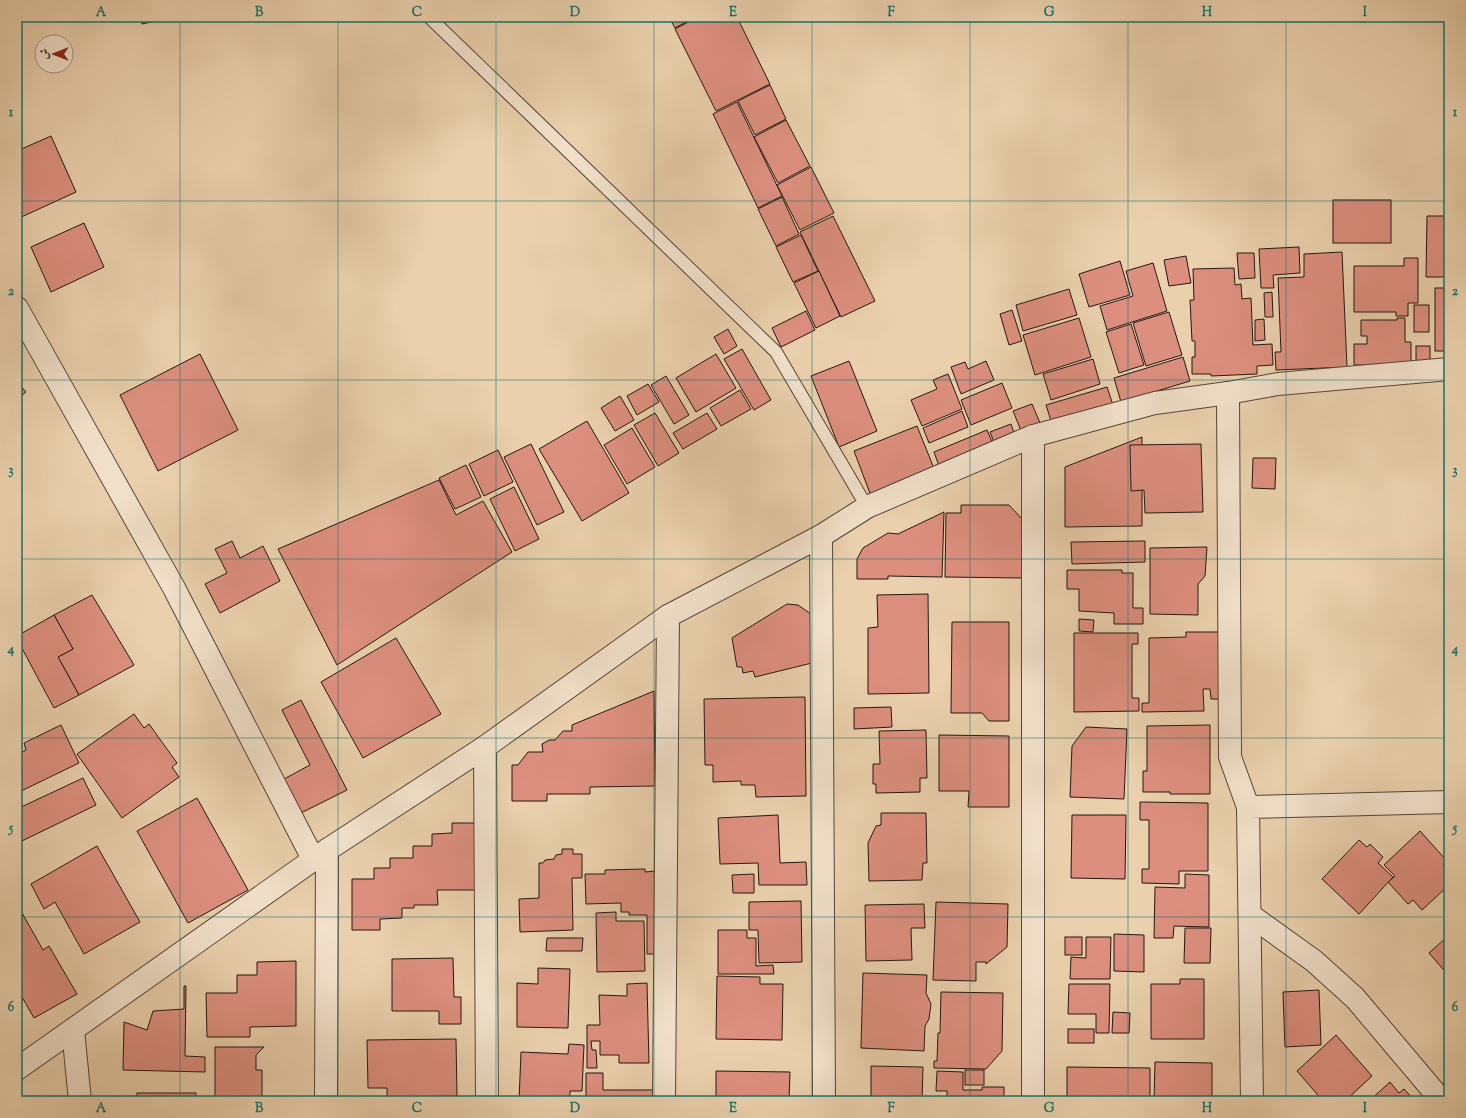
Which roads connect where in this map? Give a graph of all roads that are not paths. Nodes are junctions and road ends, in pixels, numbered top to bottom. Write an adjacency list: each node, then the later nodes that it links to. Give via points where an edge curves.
1 (429, 17): 6 (lane, via 776,352)
2 (17, 308): 12 (street)
3 (1449, 369): 4 (street, via 1278,384)
4 (1228, 393): 5 (street, via 1155,403); 11 (street, via 1230,757)
5 (1033, 436): 6 (street); 21 (street)
6 (867, 507): 7 (street)
7 (821, 536): 8 (street); 20 (street)
8 (668, 616): 9 (street); 19 (street)
9 (485, 747): 12 (street); 18 (street)
10 (1449, 802): 11 (street)
11 (1248, 807): 13 (street)
12 (320, 854): 14 (street); 17 (street)
13 (1250, 915): 22 (street); 23 (street, via 1314,961 1355,998)
14 (73, 1030): 15 (street); 16 (street)
15 (17, 1069)
16 (80, 1101)
17 (326, 1101)
18 (487, 1101)
19 (664, 1101)
20 (824, 1101)
21 (1033, 1101)
22 (1252, 1101)
23 (1442, 1101)

